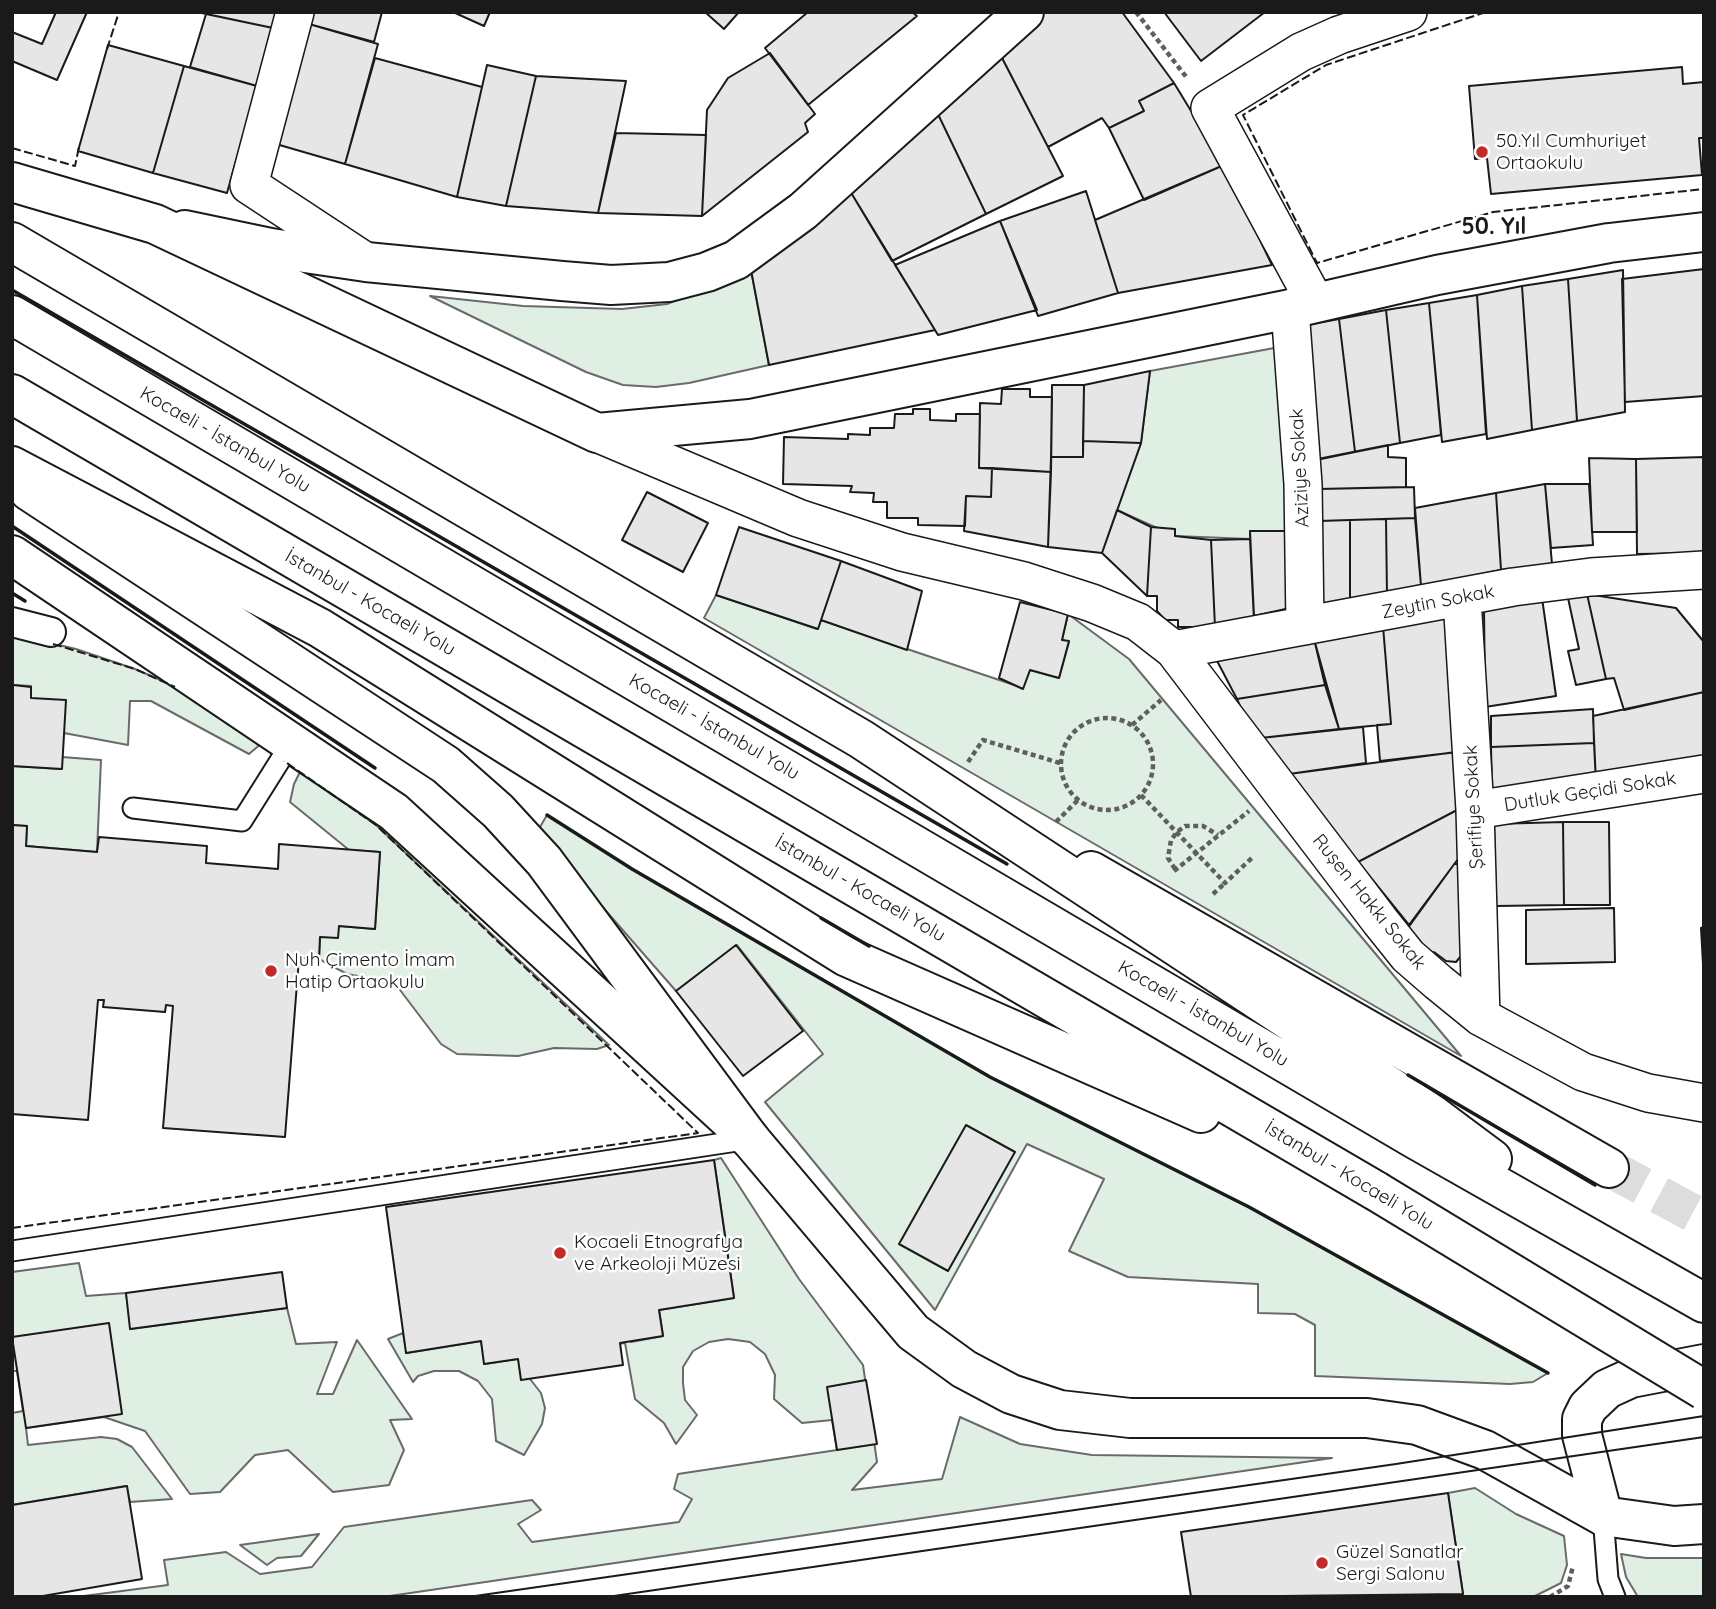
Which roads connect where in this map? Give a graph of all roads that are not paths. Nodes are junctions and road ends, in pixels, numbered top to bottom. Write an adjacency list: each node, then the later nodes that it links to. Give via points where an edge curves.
1 (295, 12): 8 (street, via 249,185)
2 (1024, 12): 8 (main road, via 803,211 736,260 707,272 668,282 611,285)
3 (1408, 12): 9 (street, via 1301,52 1210,107)
4 (12, 182): 5 (main road)
5 (155, 224): 8 (main road); 12 (main road)
6 (1704, 232): 9 (main road, via 1609,243)
7 (12, 242): 22 (main road)
8 (366, 262)
9 (1303, 306): 12 (main road, via 750,419); 19 (street, Aziziye Sokak)
10 (12, 315): 29 (main road, Kocaeli - İstanbul Yolu)
11 (12, 394): 32 (main road, İstanbul - Kocaeli Yolu)
12 (597, 433): 21 (street, Ruşen Hakkı Sokak, via 797,517 902,552 1024,580 1093,603 1138,622)
13 (12, 466): 32 (main road, via 320,628 845,956)
14 (12, 481): 30 (main road, via 446,765 488,802 544,861)
15 (12, 555): 23 (main road)
16 (1703, 572): 17 (street, Zeytin Sokak, via 1591,577)
17 (1462, 598): 19 (street, Zeytin Sokak); 26 (street, Şerifiye Sokak)
18 (12, 622): 20 (street)
19 (1305, 626): 21 (street, Zeytin Sokak)
20 (51, 632)
21 (1174, 650): 27 (street, Ruşen Hakkı Sokak, via 1408,956)
22 (861, 739): 29 (main road); 31 (main road)
23 (291, 743): 25 (lane, via 243,821); 30 (main road, via 394,812)
24 (1704, 774): 26 (street, Dutluk Geçidi Sokak)
25 (133, 808)
26 (1475, 810): 27 (street, Şerifiye Sokak)
27 (1480, 1017): 28 (street, Ruşen Hakkı Sokak, via 1583,1072 1648,1093)
28 (1704, 1103)
29 (1424, 1127): 34 (main road, via 1634,1266)
30 (750, 1139): 33 (lane); 37 (main road, via 913,1332 964,1369 1011,1394 1060,1410 1130,1418 1367,1418 1417,1425 1485,1450)
31 (1609, 1168)
32 (1376, 1191): 36 (main road, İstanbul - Kocaeli Yolu, bridge)
33 (12, 1251)
34 (1704, 1303)
35 (1704, 1364): 37 (main road, via 1631,1378 1607,1390 1588,1408 1582,1435)
36 (1704, 1390)
37 (1603, 1516): 38 (main road, via 1674,1526); 39 (lane, via 1608,1578)
38 (1704, 1524)
39 (1615, 1597)

